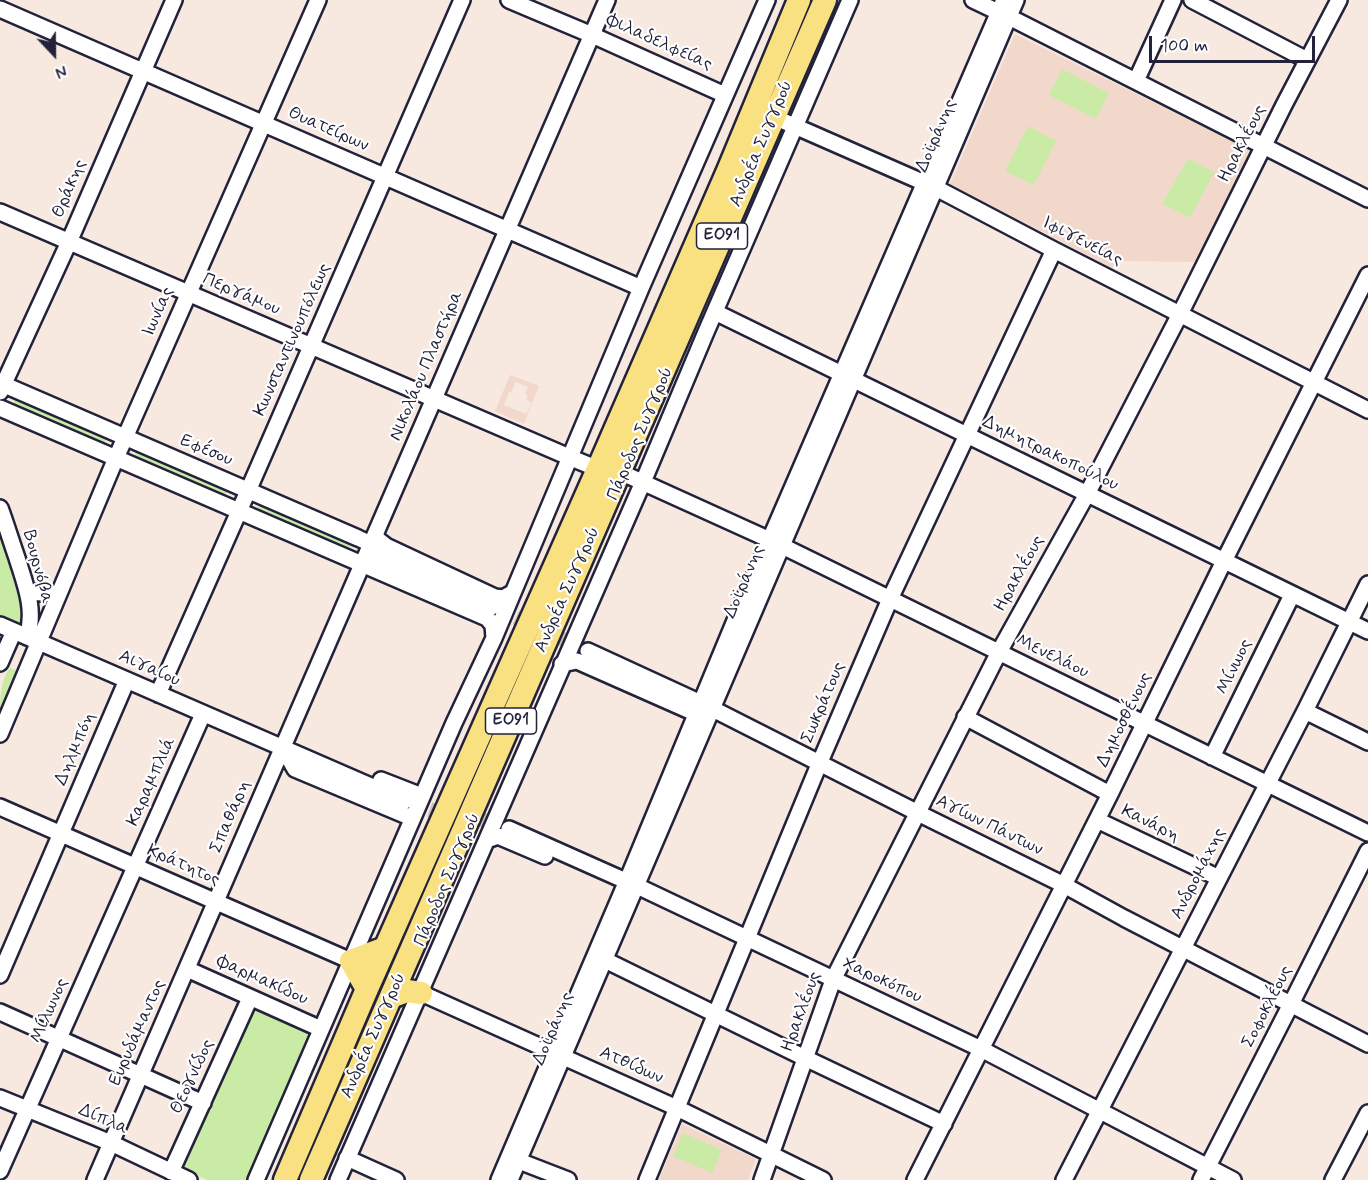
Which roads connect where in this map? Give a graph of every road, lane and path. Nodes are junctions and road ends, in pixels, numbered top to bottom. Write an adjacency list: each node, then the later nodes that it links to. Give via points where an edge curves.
1 (174, 0): 19 (street, Θράκης)
2 (318, 0): 23 (street, Ιωνίας)
3 (462, 0): 26 (street, Κωνσταντινουπόλεως)
4 (509, 0): 17 (street, Φιλαδελφείας)
5 (608, 0): 17 (street, Νικολάου Πλαστήρα)
6 (767, 0): 21 (street)
7 (799, 0): 49 (highway, Ανδρέα Συγγρού / ΕΟ91)
8 (825, 0): 22 (highway, Ανδρέα Συγγρού / ΕΟ91)
9 (850, 0): 24 (street, Πάροδος Συγγρού)
10 (973, 0): 16 (street)
11 (1016, 0): 16 (street, Δοϊράνης)
12 (1173, 0): 20 (street)
13 (1192, 0): 18 (street)
14 (1339, 0): 18 (street, Ηρακλέους)
15 (0, 9): 19 (street, Θυατείρων)
16 (1004, 10): 20 (street); 27 (street, Δοϊράνης)
17 (592, 35): 21 (street, Φιλαδελφείας); 30 (street, Νικολάου Πλαστήρα)
18 (1307, 60): 25 (street, Ηρακλέους)
19 (143, 71): 23 (street, Θυατείρων); 31 (street, Θράκης)
20 (1136, 81): 25 (street)
21 (725, 95): 34 (street)
22 (774, 117): 24 (street, Ιφιγενείας); 49 (highway, Ανδρέα Συγγρού / ΕΟ91)
23 (264, 123): 26 (street, Θυατείρων); 35 (street, Ιωνίας)
24 (795, 128): 27 (street, Ιφιγενείας); 36 (street, Πάροδος Συγγρού)
25 (1263, 146): 28 (street); 37 (street, Ηρακλέους)
26 (385, 176): 30 (street, Θυατείρων); 38 (street, Κωνσταντινουπόλεως)
27 (930, 186): 32 (street, Ιφιγενείας); 39 (street, Δοϊράνης)
28 (1368, 199)
29 (0, 212): 31 (street, Περγάμου)
30 (508, 230): 34 (street, Θυατείρων); 42 (street, Νικολάου Πλαστήρα)
31 (69, 242): 35 (street, Περγάμου); 41 (street, Θράκης)
32 (1054, 250): 37 (street, Ιφιγενείας); 45 (street, Σωκράτους)
33 (1368, 275): 40 (street, Δημοσθένους)
34 (641, 288): 47 (street)
35 (189, 293): 38 (street, Περγάμου); 46 (street, Ιωνίας)
36 (715, 312): 39 (street, Δημητρακοπούλου); 50 (street, Πάροδος Συγγρού)
37 (1180, 314): 40 (street, Ιφιγενείας); 52 (street, Ηρακλέους)
38 (311, 346): 42 (street, Περγάμου); 51 (street, Κωνσταντινουπόλεως)
39 (848, 377): 45 (street, Δημητρακοπούλου); 55 (street, Δοϊράνης)
40 (1314, 382): 44 (street, Ιφιγενείας); 57 (street, Δημοσθένους)
41 (1, 387): 46 (street, Εφέσου)
42 (434, 399): 47 (street, Περγάμου); 56 (street, Νικολάου Πλαστήρα)
43 (0, 408): 48 (street)
44 (1368, 410)
45 (966, 435): 52 (street, Δημητρακοπούλου); 64 (street, Σωκράτους)
46 (125, 437): 48 (street, Ιωνίας); 51 (street, Εφέσου)
47 (569, 457): 49 (street, Περγάμου); 61 (street)
48 (116, 458): 54 (street); 62 (street, Ιωνίας)
49 (609, 470): 50 (street, Μενελάου); 107 (highway, Ανδρέα Συγγρού / ΕΟ91); 112 (highway, Ανδρέα Συγγρού / ΕΟ91)
50 (643, 482): 55 (street, Μενελάου); 69 (street, Πάροδος Συγγρού)
51 (249, 491): 54 (street, Κωνσταντινουπόλεως); 56 (street, Εφέσου)
52 (1087, 494): 57 (street, Δημητρακοπούλου); 72 (street, Ηρακλέους)
53 (0, 507): 60 (street, Βουρνόβα)
54 (239, 511): 58 (street); 76 (street, Κωνσταντινουπόλεως)
55 (776, 543): 64 (street, Μενελάου); 77 (street, Δοϊράνης)
56 (374, 544): 58 (street); 61 (street, via 377,539 495,597); 65 (street)
57 (1224, 561): 63 (street, Δημητρακοπούλου); 81 (street, Δημοσθένους)
58 (362, 564): 70 (street, via 487,618 493,625); 84 (street)
59 (1368, 584): 66 (street, Ανδρομάχης)
60 (28, 592): 62 (street); 68 (street, Βουρνόβα, via 31,627)
61 (512, 593): 70 (street)
62 (58, 594): 68 (street, Ιωνίας)
63 (1292, 595): 66 (street, Δημητρακοπούλου); 85 (street, Μίνωος)
64 (890, 599): 72 (street, Μενελάου); 86 (street, Σωκράτους)
65 (492, 607)
66 (1348, 622): 67 (street, Δημητρακοπούλου); 78 (street, Ανδρομάχης)
67 (1368, 632)
68 (20, 634): 73 (street); 75 (street, Αιγαίου); 82 (street)
69 (575, 636): 74 (street, Πάροδος Συγγρού); 77 (street, Αγίων Πάντων)
70 (494, 638): 89 (street)
71 (588, 651): 77 (street, Αγίων Πάντων)
72 (999, 652): 80 (street, Ηρακλέους); 81 (street, Μενελάου)
73 (0, 663)
74 (562, 664): 77 (street, Αγίων Πάντων, via 577,661); 92 (street, Πάροδος Συγγρού)
75 (127, 680): 76 (street, Αιγαίου); 98 (street, Δηλμπόη)
76 (158, 694): 79 (street, Αιγαίου)
77 (707, 707): 86 (street, Αγίων Πάντων); 103 (street, Δοϊράνης)
78 (1305, 711): 83 (street); 87 (street, Ανδρομάχης)
79 (203, 714): 84 (street, Αιγαίου); 101 (street, Καραμπλιά)
80 (965, 717): 88 (street); 93 (street, Ηρακλέους)
81 (1144, 724): 85 (street, Μενελάου); 88 (street, Δημοσθένους)
82 (0, 734)
83 (1368, 742)
84 (283, 748): 89 (street, Αιγαίου, via 309,749); 90 (street, Αιγαίου); 94 (street, via 295,769); 105 (street, Σπαθάρη)
85 (1212, 757): 87 (street, Μενελάου)
86 (820, 762): 93 (street, Αγίων Πάντων); 106 (street, Σωκράτους)
87 (1268, 784): 97 (street, Μενελάου); 102 (street, Ανδρομάχης)
88 (1110, 794): 95 (street, Δημοσθένους)
89 (422, 796): 94 (street)
90 (405, 801)
91 (0, 807): 98 (street, Κράτητος)
92 (499, 810): 99 (street, Πάροδος Συγγρού); 103 (street, Χαροκόπου, via 509,820)
93 (918, 813): 104 (street, Αγίων Πάντων); 114 (street, Ηρακλέους)
94 (412, 818): 110 (street)
95 (1097, 820): 102 (street, Κανάρη); 104 (street, Δημοσθένους)
96 (510, 829): 103 (street, Χαροκόπου)
97 (1368, 833)
98 (61, 834): 101 (street, Κράτητος); 113 (street, Δηλμπόη)
99 (487, 840): 103 (street, Χαροκόπου, via 498,836); 116 (street, Πάροδος Συγγρού)
100 (1368, 851): 119 (street, Σοφοκλέους)
101 (135, 866): 105 (street, Κράτητος); 123 (street, Μίλωνος)
102 (1219, 878): 108 (street, Ανδρομάχης)
103 (629, 883): 106 (street, Χαροκόπου); 109 (street, Δοϊράνης); 126 (street, Δοϊράνης)
104 (1064, 885): 108 (street, Αγίων Πάντων); 125 (street, Δημοσθένους)
105 (216, 902): 110 (street, Κράτητος); 111 (street, Ευρυδάμαντος)
106 (747, 938): 114 (street, Χαροκόπου); 121 (street, Σωκράτους)
107 (385, 948): 110 (highway); 115 (highway, Ανδρέα Συγγρού / ΕΟ91)
108 (1183, 948): 119 (street, Αγίων Πάντων); 133 (street, Ανδρομάχης)
109 (605, 960): 121 (street); 126 (street, Δοϊράνης)
110 (351, 961): 115 (highway); 122 (street)
111 (187, 969): 118 (street, Φαρμακίδου); 128 (street, Ευρυδάμαντος)
112 (402, 971): 116 (highway, via 409,985); 117 (highway, Ανδρέα Συγγρού / ΕΟ91)
113 (0, 975)
114 (833, 980): 125 (street, Χαροκόπου); 127 (street, Ηρακλέους)
115 (367, 989): 146 (highway, Ανδρέα Συγγρού / ΕΟ91)
116 (421, 993): 117 (highway, via 407,991); 126 (street, Ατθίδων); 138 (street, Πάροδος Συγγρού)
117 (391, 997): 147 (highway, Ανδρέα Συγγρού / ΕΟ91)
118 (250, 998): 122 (street, Φαρμακίδου); 130 (street, Θεογνίδος)
119 (1292, 1004): 124 (street, Αγίων Πάντων); 142 (street, Σοφοκλέους)
120 (0, 1012): 123 (street)
121 (715, 1013): 127 (street); 131 (street, Σωκράτους)
122 (321, 1029): 145 (street)
123 (59, 1037): 128 (street); 132 (street, Μίλωνος)
124 (1368, 1044)
125 (981, 1050): 133 (street, Χαροκόπου); 135 (street, Δημοσθένους)
126 (559, 1055): 131 (street, Ατθίδων); 139 (street, Δοϊράνης); 150 (street, Δοϊράνης)
127 (805, 1058): 135 (street); 137 (street, Ηρακλέους)
128 (141, 1074): 130 (street); 136 (street, Ευρυδάμαντος)
129 (0, 1098): 132 (street, Δίπλα)
130 (203, 1103): 141 (street, Θεογνίδος)
131 (677, 1108): 137 (street, Ατθίδων); 153 (street, Σωκράτους)
132 (27, 1110): 136 (street, Δίπλα); 140 (street, Μίλωνος)
133 (1099, 1112): 142 (street, Χαροκόπου); 157 (street, Ανδρομάχης)
134 (1368, 1113): 159 (street)
135 (944, 1124): 156 (street, Δημοσθένους)
136 (111, 1143): 141 (street, Δίπλα); 143 (street, Ευρυδάμαντος)
137 (771, 1153): 154 (street, Ηρακλέους); 155 (street, Ατθίδων)
138 (347, 1158): 148 (street, Πάροδος Συγγρού); 149 (street)
139 (519, 1161): 151 (street, Δοϊράνης); 152 (street)
140 (0, 1171)
141 (171, 1172): 144 (street, Δίπλα)
142 (1204, 1174): 158 (street, Χαροκόπου)
143 (95, 1180)
144 (189, 1180)
145 (256, 1180)
146 (285, 1180)
147 (311, 1180)
148 (338, 1180)
149 (396, 1180)
150 (499, 1180)
151 (510, 1180)
152 (567, 1180)
153 (648, 1180)
154 (762, 1180)
155 (823, 1180)
156 (915, 1180)
157 (1064, 1180)
158 (1233, 1180)
159 (1333, 1180)

